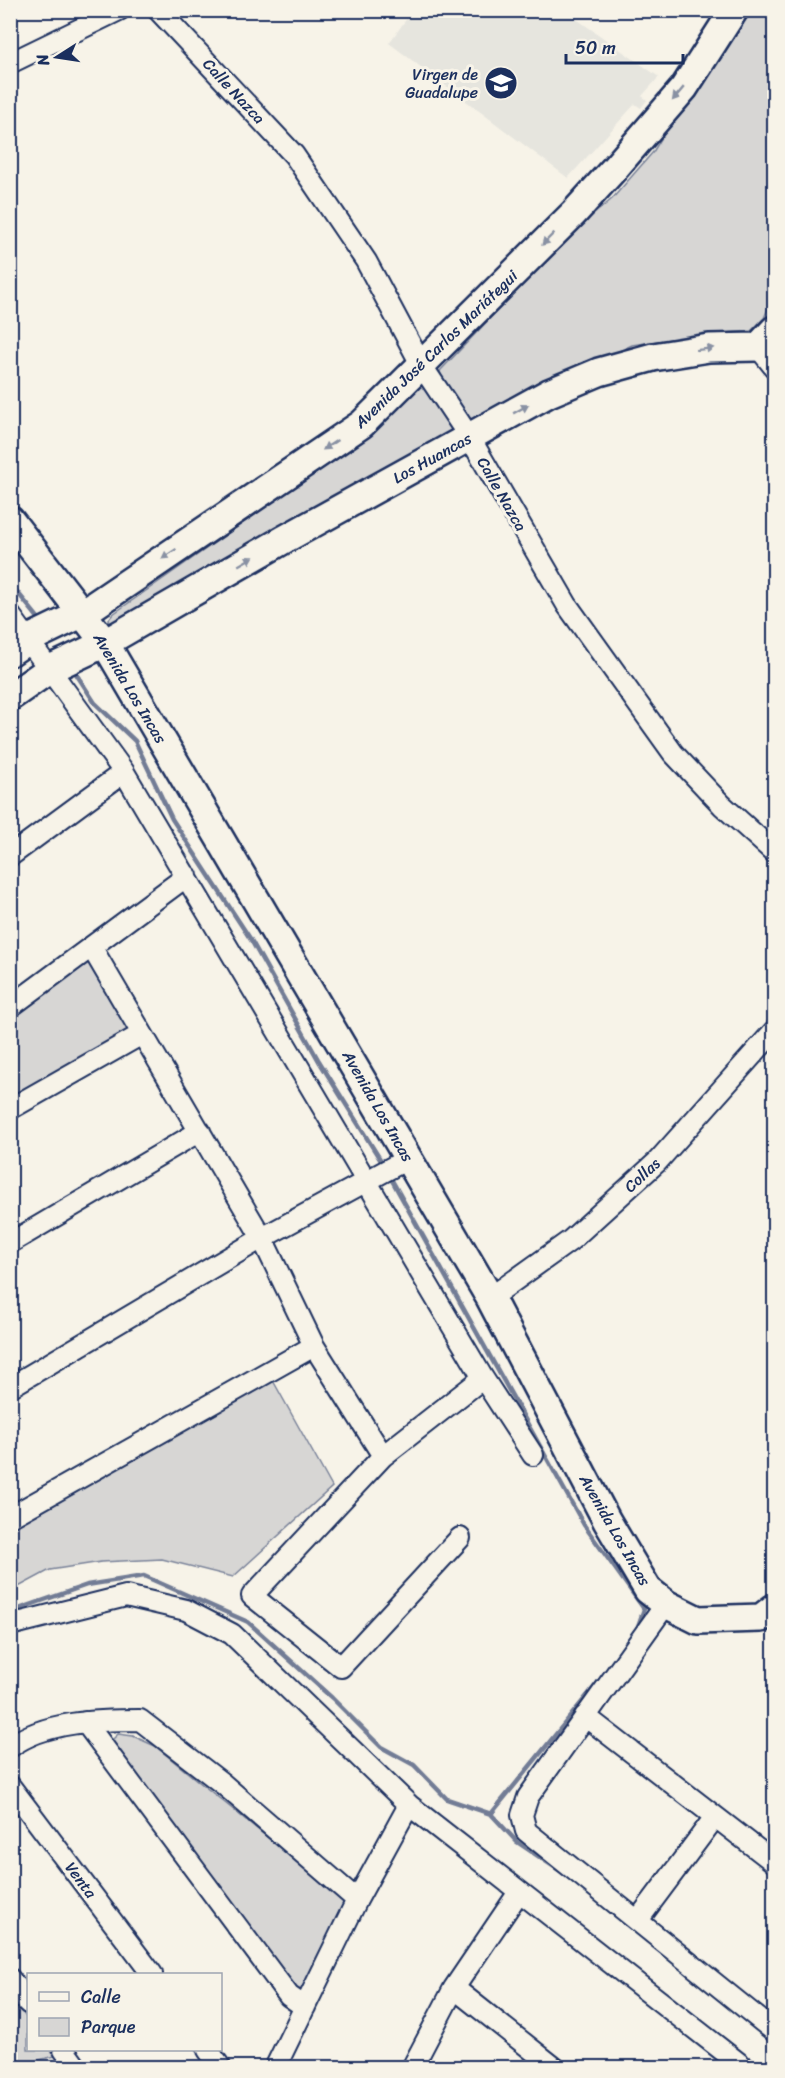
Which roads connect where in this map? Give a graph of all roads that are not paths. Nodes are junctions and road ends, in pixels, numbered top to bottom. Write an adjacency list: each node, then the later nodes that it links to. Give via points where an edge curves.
1 (118, 10): 4 (street)
2 (158, 10): 6 (street, Calle Nazca, via 294,155 366,261)
3 (734, 10): 6 (main road, Avenida José Carlos Mariátegui, one-way to 6, via 684,88 614,169)
4 (10, 63)
5 (769, 348): 7 (main road, Los Huancas, one-way to 5, via 549,393 599,372 653,357 709,348)
6 (422, 366): 7 (street, Calle Nazca); 9 (main road, Avenida José Carlos Mariátegui, one-way to 9, via 362,424)
7 (470, 438): 11 (main road, Los Huancas, one-way to 7); 16 (street, Calle Nazca, via 567,605 673,753)
8 (10, 520): 9 (main road, Avenida Los Incas)
9 (82, 613): 11 (main road, Avenida Los Incas); 12 (main road, Avenida José Carlos Mariátegui)
10 (10, 615): 12 (street)
11 (105, 643): 13 (main road); 25 (main road, Avenida Los Incas)
12 (20, 645): 13 (street)
13 (50, 669): 14 (main road); 15 (street)
14 (10, 697)
15 (124, 772): 17 (street); 18 (street)
16 (774, 852)
17 (10, 856)
18 (187, 876): 19 (street); 26 (street)
19 (92, 948): 20 (street); 22 (street)
20 (10, 1007)
21 (774, 1031): 29 (street, Collas, via 657,1162 571,1240)
22 (142, 1034): 23 (street); 24 (street)
23 (10, 1109)
24 (200, 1131): 27 (street); 28 (street)
25 (409, 1158): 26 (street); 29 (main road, Avenida Los Incas)
26 (368, 1180): 27 (street); 31 (street)
27 (262, 1238): 30 (street); 32 (street)
28 (10, 1243)
29 (490, 1298): 37 (main road, Avenida Los Incas, via 607,1521 648,1590)
30 (314, 1346): 34 (street); 35 (street)
31 (483, 1378): 33 (street); 34 (street)
32 (10, 1387)
33 (533, 1455)
34 (383, 1456): 36 (street, via 252,1596 341,1667)
35 (10, 1517)
36 (460, 1538)
37 (666, 1604): 38 (main road, Avenida Los Incas, via 698,1620 761,1618); 40 (street)
38 (774, 1608)
39 (10, 1625): 44 (street, via 126,1596 186,1610 232,1634)
40 (585, 1716): 45 (street); 49 (street, via 528,1797 522,1815 526,1830)
41 (85, 1722): 42 (street, via 24,1737); 48 (street, via 140,1720 224,1784); 54 (street, via 289,1996)
42 (10, 1747)
43 (10, 1786): 50 (street, Venta)
44 (409, 1805): 47 (street); 48 (street)
45 (716, 1817): 46 (street); 49 (street)
46 (774, 1862)
47 (519, 1892): 52 (street); 63 (street)
48 (357, 1900): 54 (street)
49 (638, 1920): 55 (street)
50 (151, 1973)
51 (10, 1979): 53 (street)
52 (454, 1988): 61 (street); 62 (street)
53 (27, 2002)
54 (305, 2007): 60 (street)
55 (774, 2031)
56 (65, 2051): 58 (street)
57 (209, 2051): 59 (street)
58 (77, 2067)
59 (221, 2067)
60 (275, 2067)
61 (412, 2067)
62 (555, 2067)
63 (745, 2067)

